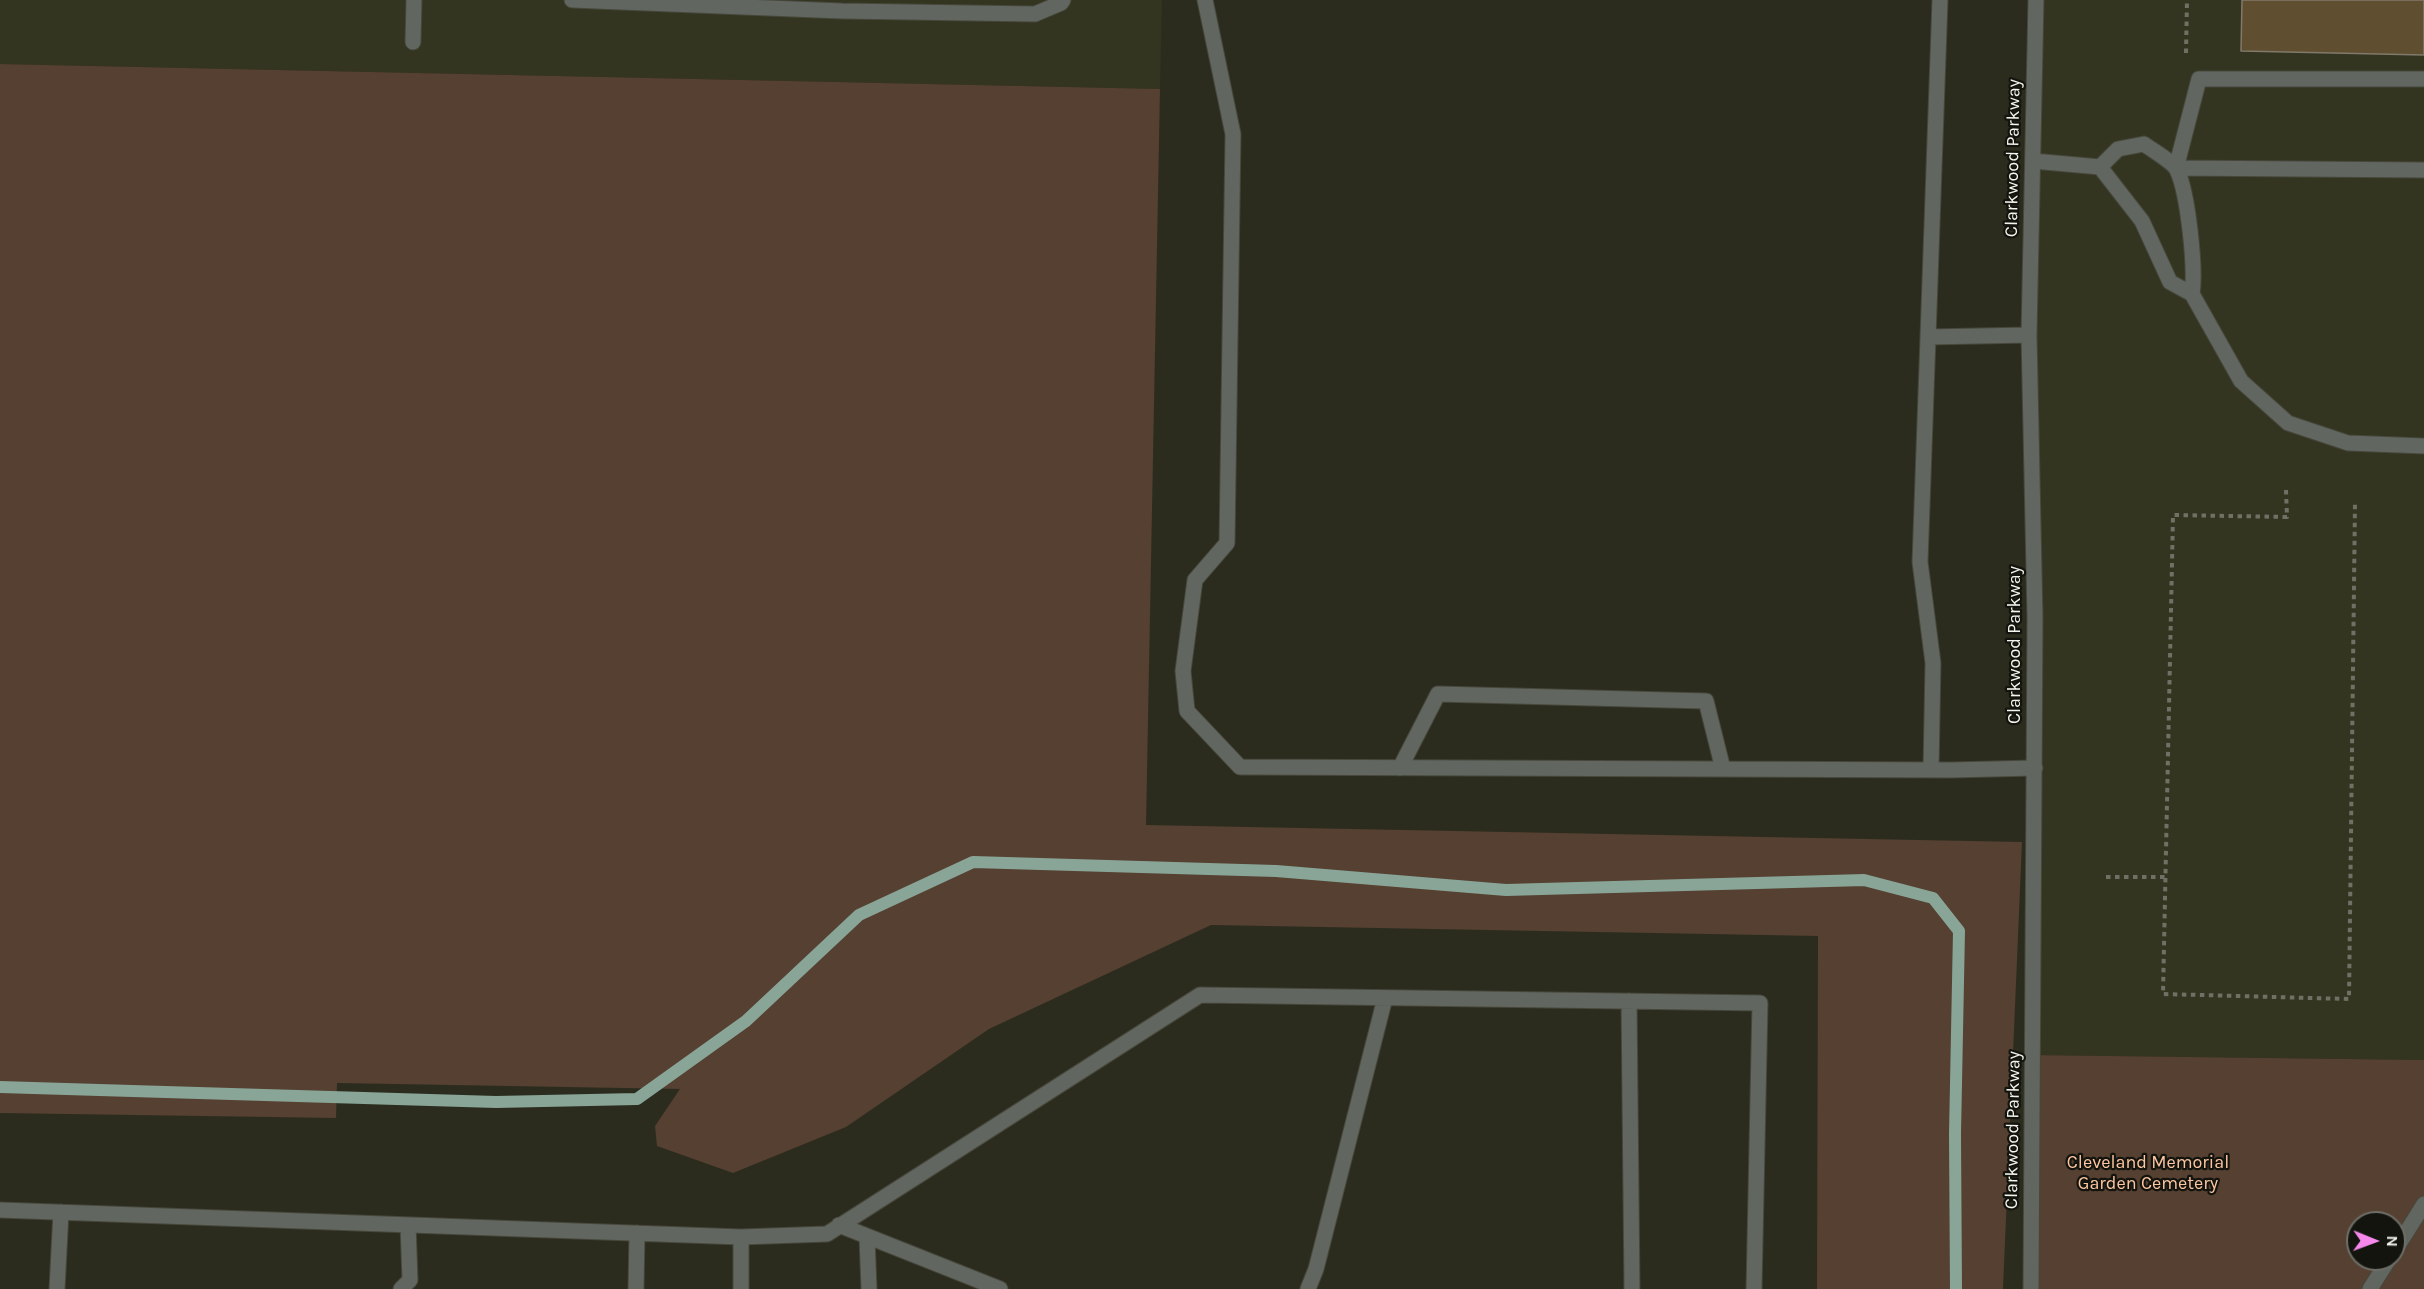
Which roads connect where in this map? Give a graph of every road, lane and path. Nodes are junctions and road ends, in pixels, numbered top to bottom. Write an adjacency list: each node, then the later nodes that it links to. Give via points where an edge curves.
1 (414, 0): 9 (street)
2 (572, 0): 8 (street)
3 (1063, 0): 8 (street, via 1035,14)
4 (1205, 0): 22 (street, via 1233,134 1227,543 1195,580 1183,671 1186,711 1240,767)
5 (1940, 0): 18 (street)
6 (2036, 0): 12 (street, Clarkwood Parkway)
7 (2187, 0): 10 (path)
8 (842, 5)
9 (414, 42)
10 (2186, 55)
11 (2424, 79): 14 (street, via 2199,79)
12 (2033, 161): 13 (street); 17 (street, Clarkwood Parkway)
13 (2100, 167): 14 (street, via 2118,149 2144,144); 16 (street, via 2142,221 2170,282)
14 (2176, 168): 15 (street); 16 (street, via 2186,204 2194,277)
15 (2424, 170)
16 (2192, 294): 19 (street, via 2241,381 2288,423 2348,443)
17 (2029, 335): 18 (street); 23 (street, Clarkwood Parkway)
18 (1928, 337): 25 (street, via 1920,562 1933,663)
19 (2424, 446)
20 (2286, 490): 27 (path, via 2287,517 2173,515)
21 (2355, 503): 27 (path, via 2349,999 2163,994)
22 (1400, 768): 24 (street); 24 (street, via 1438,694 1706,701)
23 (2035, 768): 25 (street); 49 (street, Clarkwood Parkway)
24 (1723, 769): 25 (street)
25 (1931, 770)
26 (2106, 877): 27 (path)
27 (2165, 877)
28 (1385, 998): 29 (street); 34 (street, via 1200,995); 46 (street)
29 (1629, 1001): 47 (street); 48 (street, via 1760,1003)
30 (2424, 1204): 36 (street)
31 (0, 1210): 32 (street)
32 (61, 1212): 33 (street); 40 (street)
33 (408, 1226): 35 (street); 41 (street, via 410,1280)
34 (839, 1226): 37 (street); 38 (street, via 826,1234)
35 (637, 1233): 38 (street); 42 (street)
36 (2406, 1233)
37 (867, 1236): 44 (street); 45 (street)
38 (741, 1237): 43 (street)
39 (2381, 1271): 50 (street)
40 (57, 1289)
41 (401, 1289)
42 (636, 1289)
43 (741, 1289)
44 (869, 1289)
45 (1000, 1289)
46 (1308, 1289)
47 (1632, 1289)
48 (1754, 1289)
49 (2031, 1289)
50 (2370, 1289)

